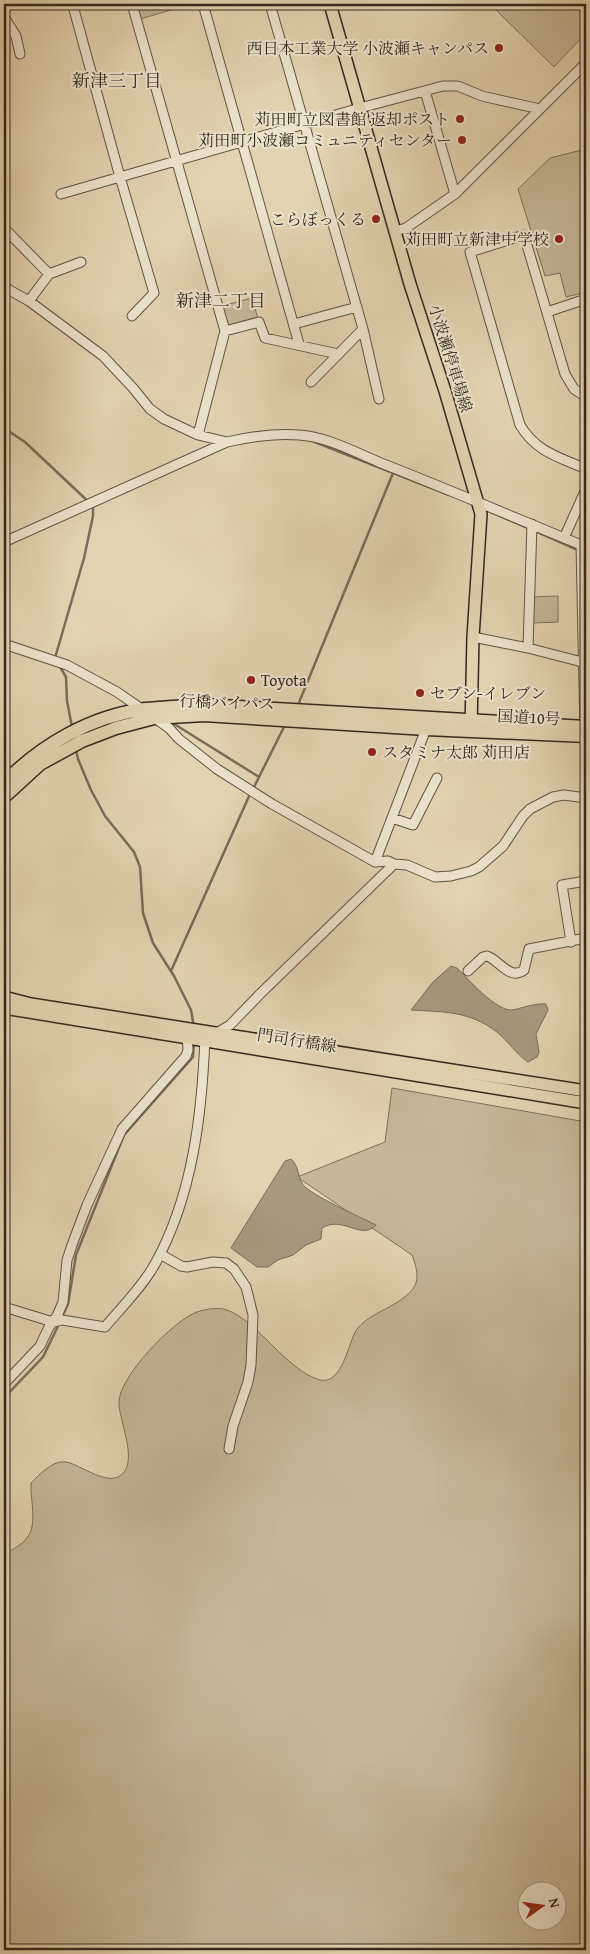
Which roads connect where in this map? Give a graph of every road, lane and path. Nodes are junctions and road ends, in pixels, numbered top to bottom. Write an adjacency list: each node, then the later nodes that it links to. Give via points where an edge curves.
1 (132, 4): 14 (street)
2 (203, 4): 13 (street)
3 (270, 4): 12 (street)
4 (330, 4): 10 (main road, 小波瀬停車場線)
5 (73, 6): 15 (street)
6 (4, 17): 7 (street, via 16,36)
7 (20, 54)
8 (586, 63): 11 (street)
9 (425, 91): 10 (street); 11 (street, via 458,86 482,96); 17 (street)
10 (360, 108): 12 (street); 19 (main road, 小波瀬停車場線)
11 (540, 109): 17 (street)
12 (304, 124): 13 (street); 25 (street)
13 (243, 142): 14 (street); 28 (street)
14 (178, 161): 15 (street); 30 (street)
15 (120, 177): 16 (street); 27 (street, via 154,292)
16 (61, 194)
17 (455, 194): 19 (street, via 406,228)
18 (4, 228): 21 (street)
19 (395, 231): 40 (main road, 小波瀬停車場線)
20 (81, 262): 21 (street)
21 (49, 274): 23 (street)
22 (4, 287): 23 (street)
23 (29, 300): 36 (street, via 103,356 150,409)
24 (586, 300): 26 (street)
25 (357, 307): 28 (street); 29 (street)
26 (547, 312): 34 (street, via 565,374 574,390); 38 (street, via 524,235 470,252 520,425 528,438 542,450)
27 (132, 316)
28 (294, 324): 31 (street)
29 (363, 329): 32 (street); 35 (street)
30 (225, 331): 31 (street, via 259,322 265,338); 36 (street)
31 (299, 344): 32 (street)
32 (338, 354): 33 (street)
33 (311, 382)
34 (586, 397)
35 (379, 399)
36 (198, 435): 37 (street)
37 (227, 442): 40 (street, via 299,434); 43 (street)
38 (586, 469)
39 (586, 489): 42 (street)
40 (478, 501): 41 (street); 45 (main road, 小波瀬停車場線, via 481,525)
41 (532, 524): 42 (street); 47 (street)
42 (564, 538): 44 (street)
43 (4, 542)
44 (583, 546): 48 (street)
45 (474, 637): 47 (street); 51 (main road, 小波瀬停車場線)
46 (4, 644): 49 (street, via 67,665)
47 (528, 648): 48 (street)
48 (585, 663): 53 (street)
49 (143, 710): 50 (street); 51 (highway, 行橋バイパス, via 206,705); 55 (highway, 行橋バイパス, via 102,720 75,731 32,757)
50 (154, 718): 52 (highway, 行橋バイパス, via 204,715); 56 (highway, 行橋バイパス, via 82,741 40,764); 59 (street, via 203,759 240,784)
51 (471, 725): 52 (highway, 行橋バイパス); 53 (highway, 国道10号)
52 (426, 729): 58 (street)
53 (585, 731)
54 (437, 778): 58 (street, via 413,825)
55 (4, 783)
56 (4, 797)
57 (586, 798): 60 (street, via 564,794 530,809 503,846 471,871 435,877 407,865)
58 (392, 818): 59 (street)
59 (375, 862): 60 (street)
60 (394, 864): 68 (street, via 230,1025)
61 (586, 880): 63 (street, via 562,885)
62 (586, 938): 63 (street)
63 (571, 942): 64 (street, via 530,949 524,970 518,973 487,956)
64 (468, 971)
65 (4, 998): 67 (main road, 門司行橋線)
66 (4, 1008): 67 (main road, 門司行橋線)
67 (187, 1033): 69 (main road, 門司行橋線); 74 (street, via 186,1056 122,1129 113,1145 72,1245 67,1260 63,1302)
68 (218, 1033): 69 (main road, 門司行橋線); 70 (main road, 門司行橋線)
69 (205, 1037): 71 (main road, 門司行橋線); 72 (street, via 204,1079 190,1170 180,1207)
70 (586, 1091)
71 (586, 1103)
72 (160, 1254): 74 (street, via 105,1327 62,1320); 76 (street, via 181,1266 226,1263 246,1287 253,1315 251,1365 233,1426)
73 (4, 1307): 74 (street)
74 (53, 1322): 75 (street, via 40,1346)
75 (4, 1384)
76 (230, 1449)

